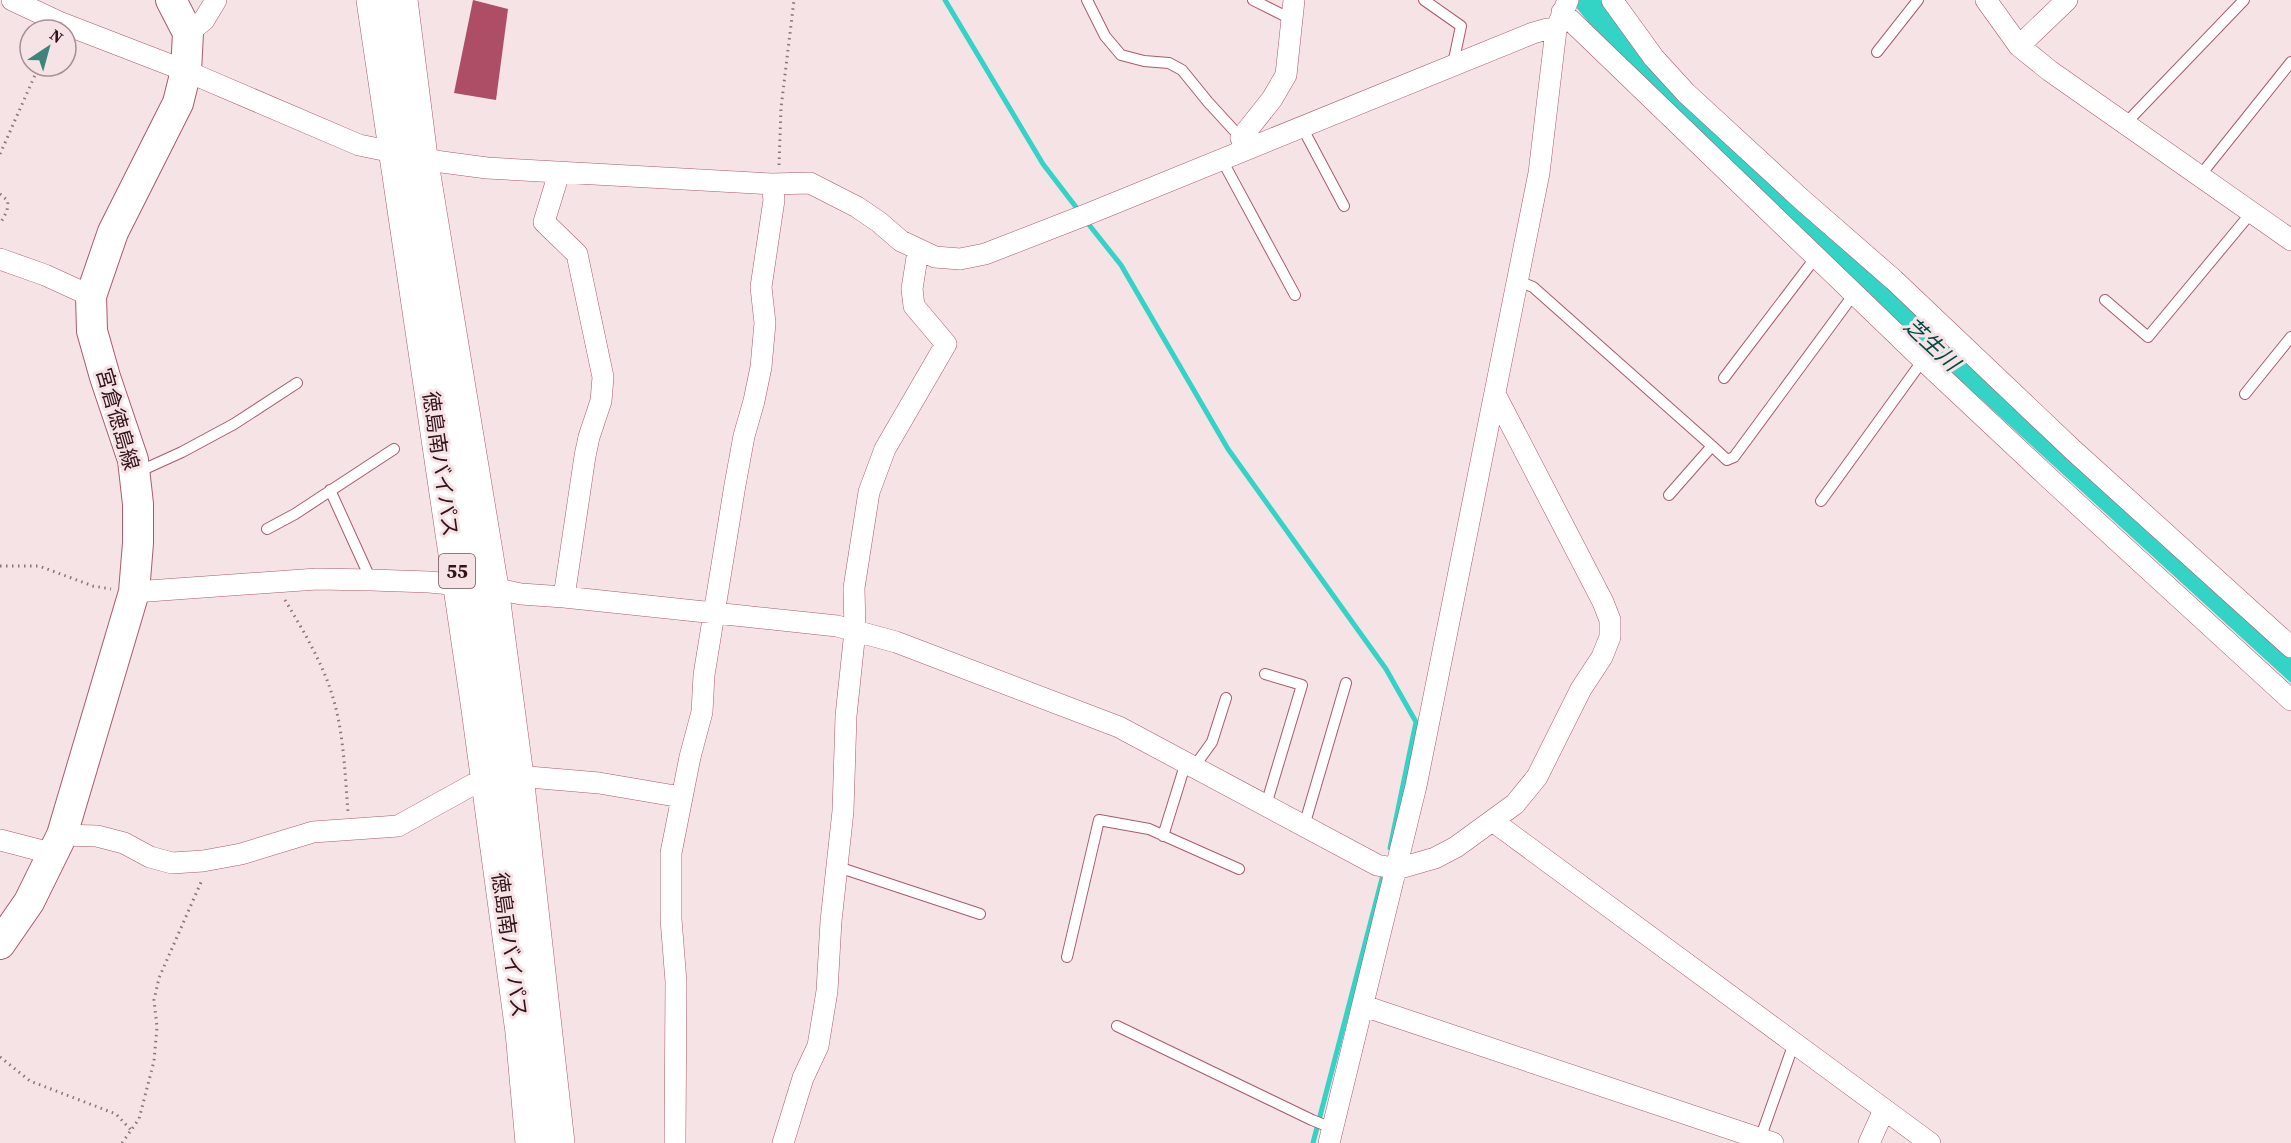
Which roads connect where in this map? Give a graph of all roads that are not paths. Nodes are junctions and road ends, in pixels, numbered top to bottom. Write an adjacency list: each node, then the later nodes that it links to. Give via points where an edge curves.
1 (12, 0): 21 (street)
2 (171, 0): 16 (main road)
3 (216, 0): 16 (street, via 204,20)
4 (373, 0): 25 (highway, 徳島南バイパス / 55)
5 (401, 0): 25 (highway, 徳島南バイパス / 55)
6 (1087, 0): 24 (lane, via 1105,36 1121,55 1169,63 1182,70)
7 (1253, 0): 14 (lane)
8 (1424, 0): 20 (lane, via 1461,26)
9 (1612, 0): 61 (street, via 1654,58 1686,93)
10 (1918, 0): 18 (lane)
11 (1986, 0): 17 (street)
12 (2067, 0): 17 (street)
13 (2244, 0): 22 (lane)
14 (1293, 10): 24 (street, via 1286,75)
15 (1555, 18): 20 (street); 34 (street); 36 (street, via 1539,173)
16 (188, 33): 21 (main road, 宮倉徳島線)
17 (2019, 46): 22 (street)
18 (1877, 52)
19 (2291, 62): 28 (lane)
20 (1453, 64): 23 (street)
21 (186, 71): 25 (street, via 359,145); 39 (main road, 宮倉徳島線, via 178,103 113,232)
22 (2125, 124): 28 (street)
23 (1302, 127): 24 (street); 30 (lane)
24 (1244, 143): 26 (street)
25 (408, 155): 27 (street, via 487,168); 55 (highway, 徳島南バイパス / 55); 56 (highway, 徳島南バイパス / 55, via 458,368)
26 (1222, 160): 33 (street, via 985,254 960,259 935,257); 38 (lane)
27 (559, 174): 29 (street); 58 (street, via 544,222 577,254 603,377 601,401 585,456)
28 (2199, 177): 31 (street)
29 (776, 184): 33 (street, via 810,183 829,191); 59 (street, via 761,287 765,323 761,367 744,436)
30 (1344, 206)
31 (2250, 213): 32 (street); 40 (lane, via 2148,338)
32 (2291, 240)
33 (918, 250): 60 (street, via 912,289 914,306 946,344 885,449 869,492 854,588)
34 (1816, 257): 37 (street); 43 (lane)
35 (0, 259): 39 (street)
36 (1518, 280): 45 (street); 47 (lane, via 1533,287)
37 (1854, 294): 42 (street); 47 (lane, via 1734,457 1727,460)
38 (1295, 295)
39 (91, 296): 49 (main road, 宮倉徳島線, via 92,331)
40 (2105, 300)
41 (2291, 337): 46 (lane)
42 (1923, 360): 52 (lane); 65 (street)
43 (1724, 378)
44 (297, 383): 49 (lane, via 234,424)
45 (1495, 394): 70 (street, via 1603,602 1610,620 1610,637 1537,777); 76 (street, via 1419,775)
46 (2245, 394)
47 (1712, 446): 51 (lane)
48 (394, 449): 50 (lane)
49 (135, 473): 57 (main road, 宮倉徳島線, via 138,543)
50 (330, 490): 53 (lane); 54 (lane)
51 (1669, 495)
52 (1821, 501)
53 (267, 529)
54 (371, 579): 55 (street); 57 (street)
55 (459, 585): 56 (street); 67 (highway, 徳島南バイパス / 55)
56 (492, 588): 58 (street); 67 (highway, 徳島南バイパス / 55)
57 (134, 592): 74 (main road, 宮倉徳島線)
58 (564, 597): 59 (street)
59 (713, 614): 60 (street); 68 (street, via 702,712)
60 (855, 631): 66 (street, via 897,642 1119,727); 75 (street)
61 (2291, 646)
62 (1265, 674): 69 (lane, via 1302,685)
63 (1346, 683): 71 (lane)
64 (1226, 698): 66 (lane, via 1212,742)
65 (2291, 700)
66 (1190, 764): 69 (street); 72 (lane)
67 (502, 779): 68 (street, via 599,783); 74 (street, via 472,785 398,826 313,832 203,861 172,863 97,836); 87 (highway, 徳島南バイパス / 55); 88 (highway, 徳島南バイパス / 55)
68 (681, 797): 89 (street, via 672,853)
69 (1266, 805): 71 (street)
70 (1494, 822): 76 (street, via 1435,858); 83 (street)
71 (1304, 825): 76 (street)
72 (1163, 836): 77 (lane); 80 (lane, via 1149,829 1100,820)
73 (0, 840): 74 (street)
74 (58, 844): 79 (main road, 宮倉徳島線, via 30,902)
75 (838, 867): 78 (lane); 90 (street, via 818,1046 803,1078)
76 (1388, 867): 81 (street)
77 (1239, 869)
78 (980, 914)
79 (0, 944)
80 (1067, 957)
81 (1364, 1006): 85 (street); 86 (street)
82 (1117, 1026): 85 (lane, via 1312,1120)
83 (1794, 1043): 84 (street); 86 (lane)
84 (1884, 1110): 91 (street); 92 (street)
85 (1328, 1132)
86 (1766, 1141)
87 (532, 1143)
88 (558, 1143)
89 (675, 1143)
90 (783, 1143)
91 (1869, 1143)
92 (1930, 1143)

